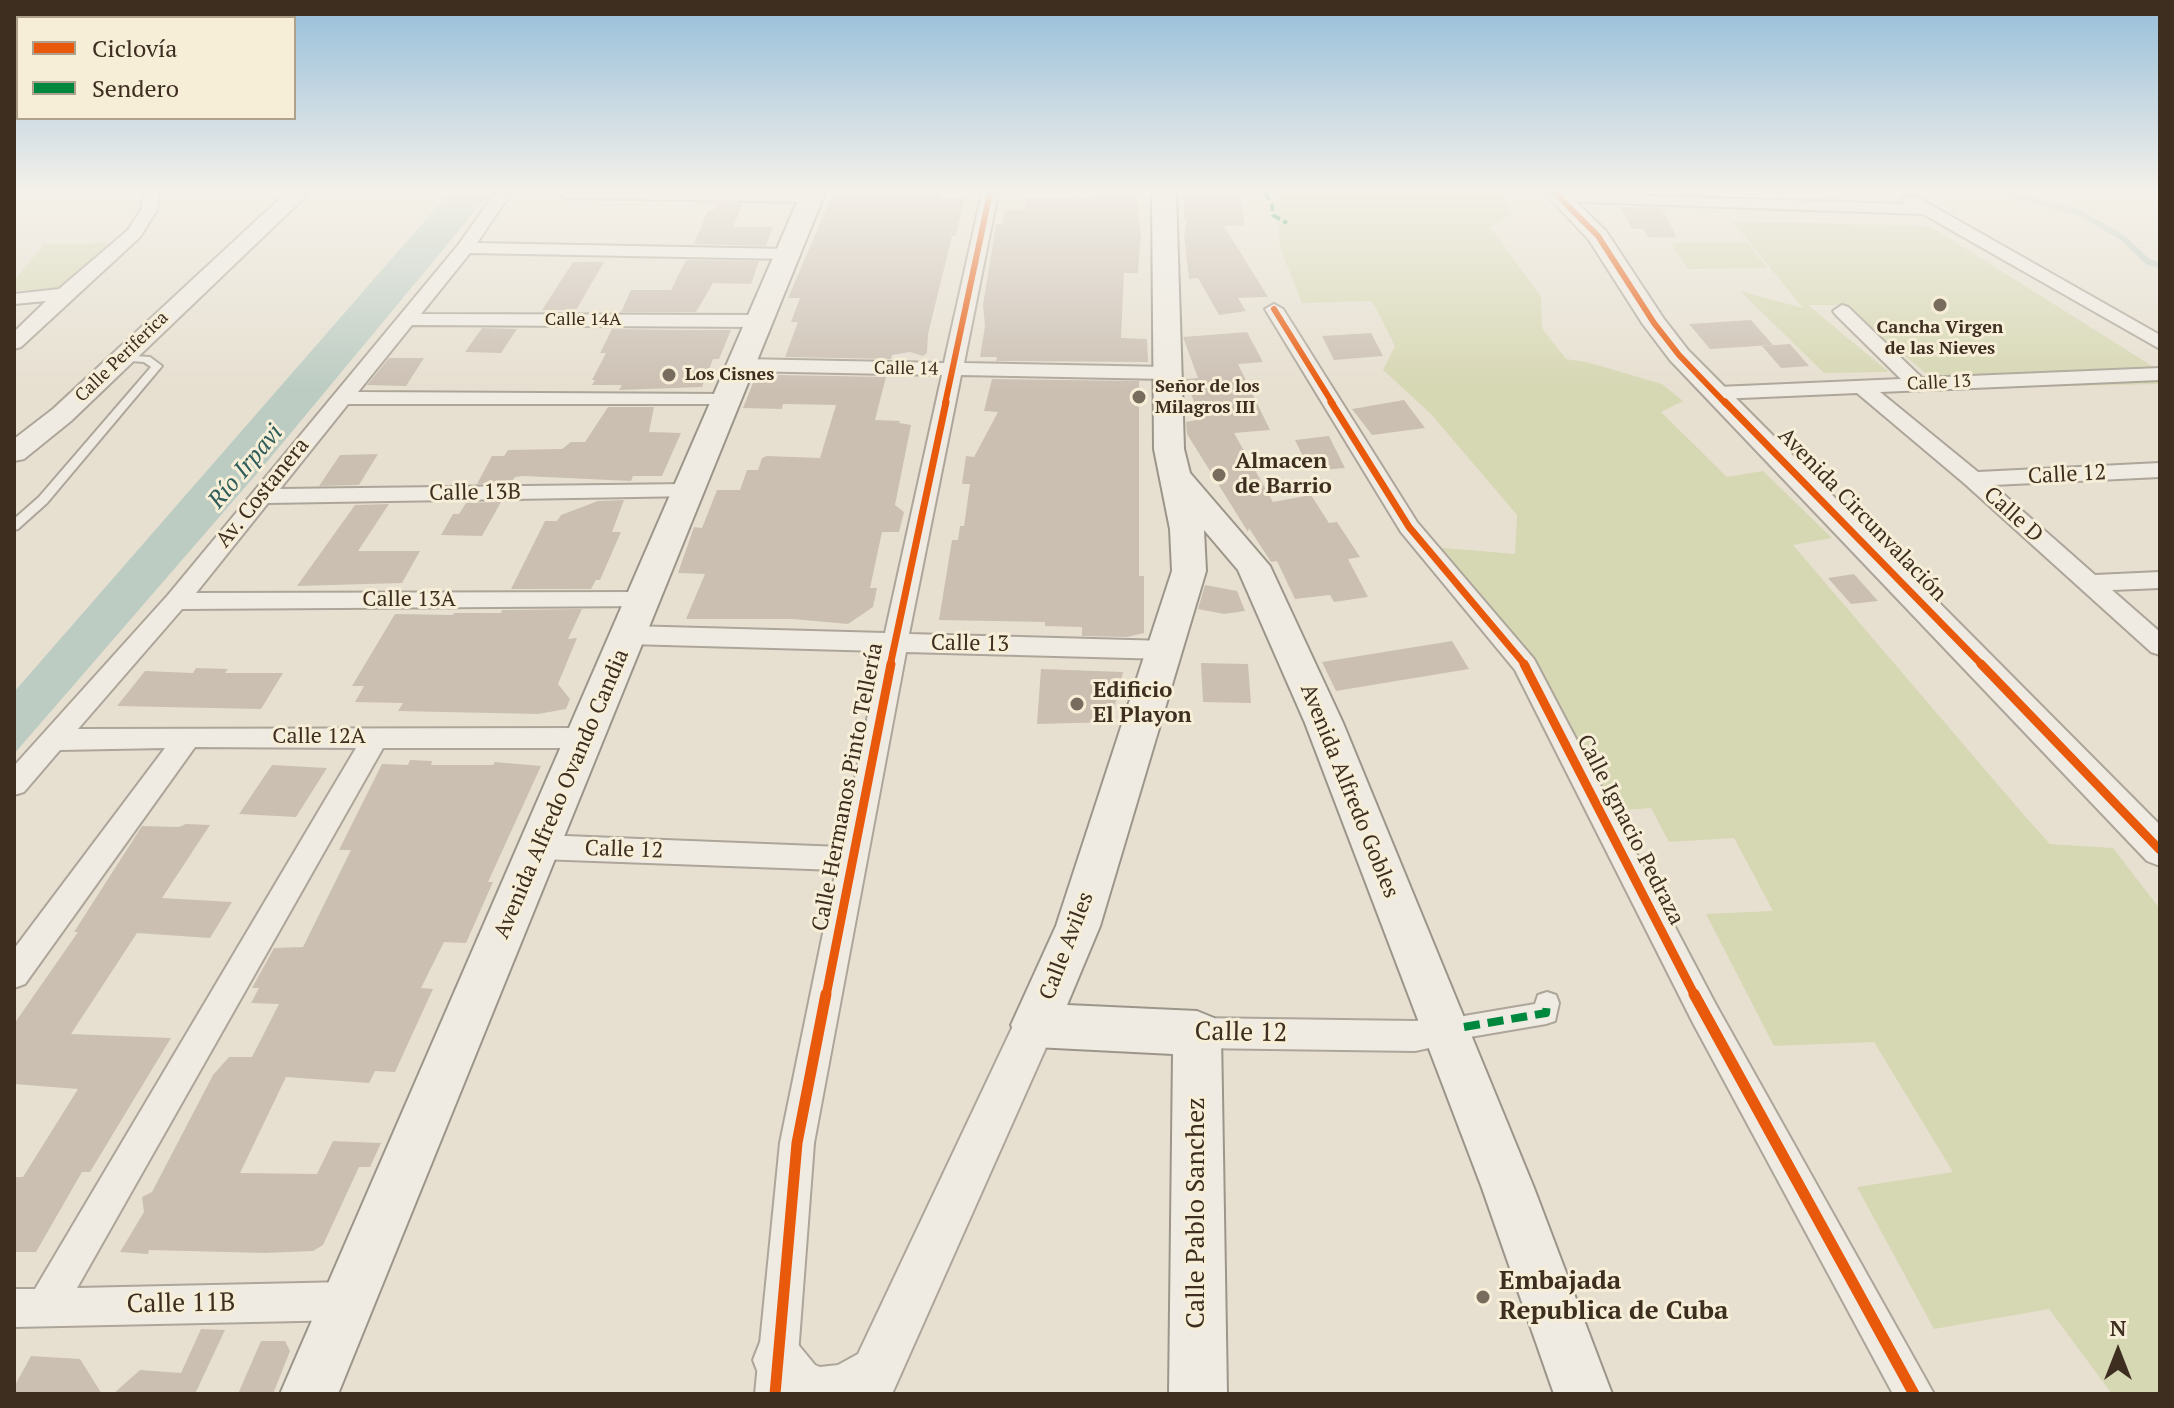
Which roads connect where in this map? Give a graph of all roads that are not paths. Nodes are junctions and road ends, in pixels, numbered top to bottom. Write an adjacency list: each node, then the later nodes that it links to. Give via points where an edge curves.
1 (105, 259): 9 (street)
2 (227, 259): 17 (street, Calle Periferica)
3 (456, 259): 13 (street, Av. Costanera)
4 (786, 259): 14 (main road, Avenida Alfredo Ovando Candia)
5 (976, 259): 19 (street, Calle Hermanos Pinto Tellería)
6 (1165, 259): 20 (main road)
7 (1613, 259): 24 (street, Avenida Circunvalación, via 1679,355)
8 (2012, 259): 16 (street)
9 (64, 294): 10 (street); 15 (street)
10 (14, 299)
11 (1274, 309): 64 (street, Calle Ignacio Pedraza, via 1409,527 1525,665 1704,1013)
12 (1842, 311): 22 (street)
13 (407, 319): 14 (street, Calle 14A); 25 (street, Av. Costanera)
14 (760, 321): 18 (main road, Avenida Alfredo Ovando Candia)
15 (14, 343)
16 (2160, 343)
17 (120, 358): 27 (street, Calle Periferica); 33 (lane, via 146,359 157,366 43,500)
18 (742, 365): 19 (street, Calle 14); 26 (main road, Avenida Alfredo Ovando Candia)
19 (953, 370): 20 (street, Calle 14); 41 (street, Calle Hermanos Pinto Tellería)
20 (1166, 373): 29 (main road)
21 (2160, 374): 22 (street, Calle 13)
22 (1917, 384): 23 (street, Calle 13)
23 (1863, 388): 24 (street, Calle 13); 30 (street, Calle D)
24 (1718, 393): 50 (street, Avenida Circunvalación)
25 (340, 398): 26 (street); 32 (street, Av. Costanera)
26 (726, 400): 31 (main road, Avenida Alfredo Ovando Candia)
27 (14, 453)
28 (2160, 470): 30 (street, Calle 12)
29 (1175, 476): 34 (main road, Avenida Alfredo Gobles); 35 (main road, Calle Aviles, via 1187,529)
30 (1973, 479): 37 (street, Calle D)
31 (688, 491): 32 (street, Calle 13B); 38 (main road, Avenida Alfredo Ovando Candia)
32 (261, 496): 39 (street, Av. Costanera)
33 (14, 526)
34 (1253, 566): 35 (main road, via 1217,557); 55 (main road, Avenida Alfredo Gobles)
35 (1189, 571): 43 (main road, Calle Aviles)
36 (2160, 580): 37 (street)
37 (2089, 583): 42 (street, Calle D)
38 (643, 600): 39 (street, Calle 13A); 40 (main road, Avenida Alfredo Ovando Candia)
39 (176, 601): 47 (street, Av. Costanera)
40 (629, 635): 41 (street, Calle 13); 46 (main road, Avenida Alfredo Ovando Candia)
41 (895, 642): 43 (street, Calle 13); 51 (street, Calle Hermanos Pinto Tellería)
42 (2160, 646)
43 (1167, 650): 54 (main road, Calle Aviles, via 1078,926)
44 (188, 737): 45 (street, Calle 12A); 47 (street, Calle 12A); 52 (street)
45 (376, 737): 46 (street, Calle 12A); 58 (street)
46 (585, 738): 49 (main road, Avenida Alfredo Ovando Candia)
47 (52, 740): 48 (street, Av. Costanera)
48 (14, 784)
49 (540, 847): 51 (street, Calle 12); 57 (main road, Avenida Alfredo Ovando Candia)
50 (2160, 850)
51 (852, 859): 59 (street, Calle Hermanos Pinto Tellería, via 797,1143)
52 (14, 974)
53 (1547, 1003): 55 (street, Calle 12, via 1546,1013)
54 (1035, 1025): 56 (main road, Calle 12); 60 (street, Calle Aviles)
55 (1455, 1029): 56 (street, Calle 12, via 1415,1036); 63 (main road, Avenida Alfredo Gobles)
56 (1197, 1033): 62 (main road, Calle Pablo Sanchez)
57 (348, 1301): 58 (street, Calle 11B); 61 (main road, Avenida Alfredo Ovando Candia)
58 (30, 1307)
59 (777, 1377): 60 (street, via 820,1393)
60 (871, 1383)
61 (309, 1394)
62 (1198, 1394)
63 (1583, 1394)
64 (1914, 1394)

